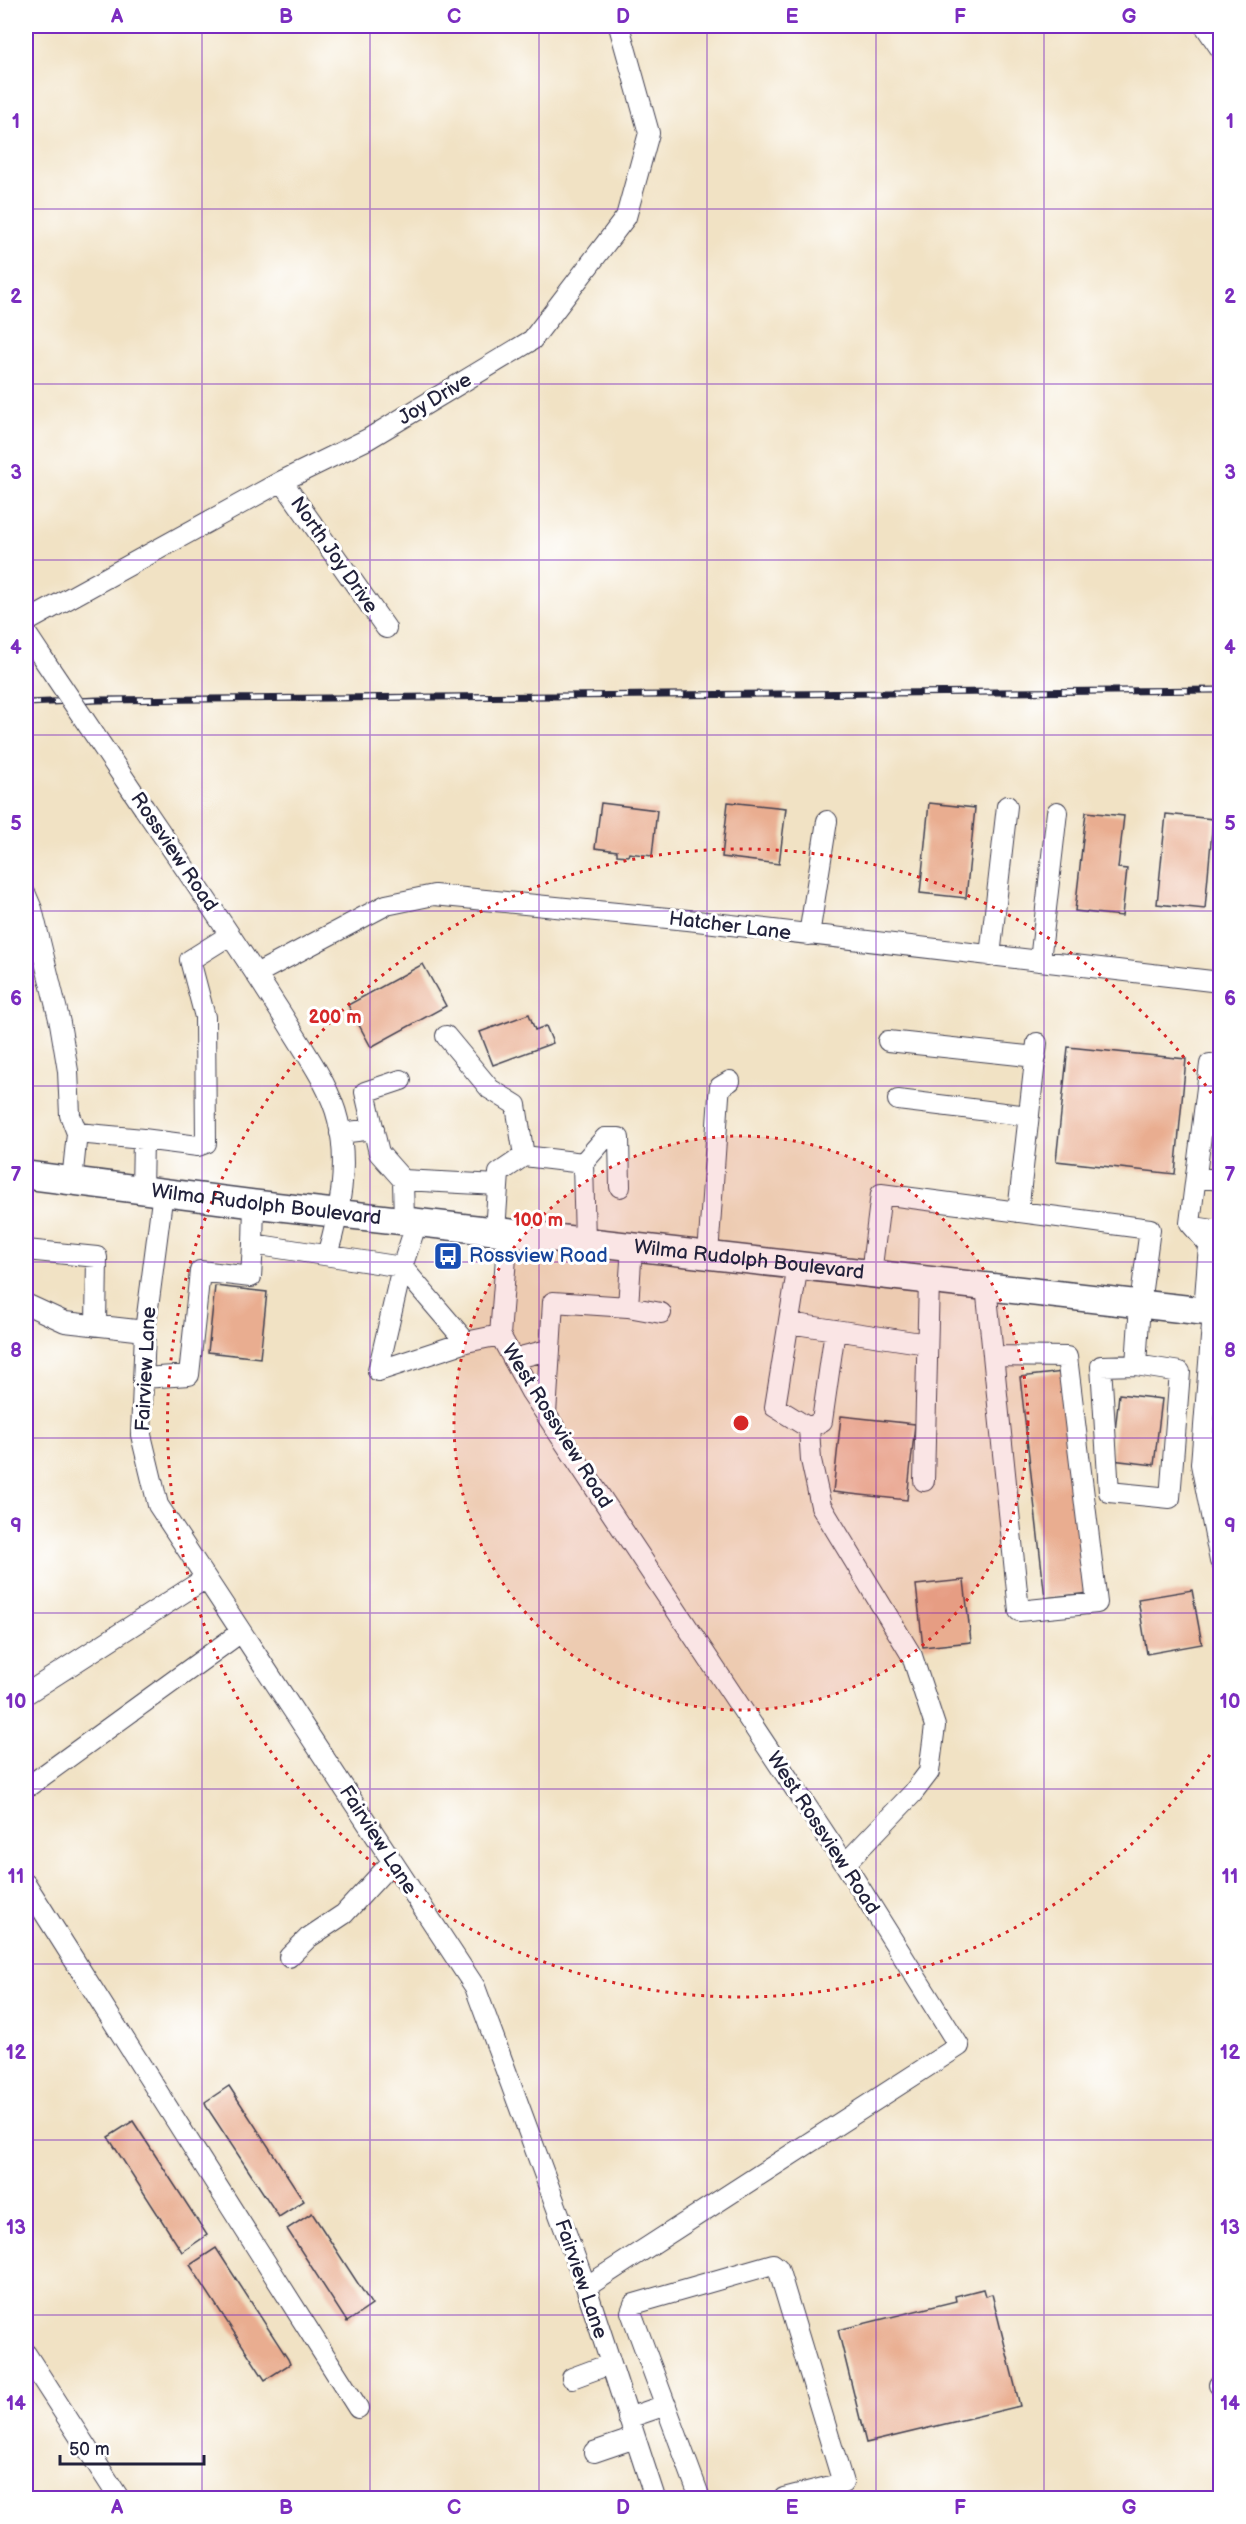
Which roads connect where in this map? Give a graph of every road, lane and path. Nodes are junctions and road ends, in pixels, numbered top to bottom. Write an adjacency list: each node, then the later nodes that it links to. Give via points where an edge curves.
1 (619, 26): 4 (street, Joy Drive, via 649,133 626,217 590,267 532,340 368,439)
2 (1205, 26): 3 (street)
3 (1221, 48)
4 (282, 482): 5 (street, Joy Drive); 6 (street, North Joy Drive)
5 (26, 622)
6 (386, 628)
7 (26, 633): 12 (street, Rossview Road, bridge)
8 (1007, 806): 14 (street)
9 (1057, 812): 15 (street)
10 (827, 821): 13 (street)
11 (26, 895): 26 (street, via 60,1023 70,1115)
12 (230, 935): 16 (street, Rossview Road); 28 (street, via 190,960 205,1017 206,1143 198,1146)
13 (809, 935): 14 (street, Hatcher Lane); 16 (street, Hatcher Lane, via 434,896 387,905)
14 (990, 956): 15 (street, Hatcher Lane)
15 (1040, 962): 17 (street, Hatcher Lane)
16 (256, 974): 27 (street, Rossview Road, via 327,1088)
17 (1221, 982)
18 (446, 1036): 29 (street, via 490,1089 516,1105)
19 (888, 1041): 24 (street, via 1037,1050)
20 (1221, 1066): 32 (street, via 1210,1064)
21 (401, 1080): 25 (street, via 365,1092)
22 (730, 1081): 51 (street, via 720,1087)
23 (898, 1100): 24 (street)
24 (1029, 1116): 40 (street)
25 (374, 1129): 27 (street); 33 (street, via 380,1153)
26 (77, 1133): 28 (street); 35 (street)
27 (340, 1133): 41 (street, Rossview Road)
28 (143, 1139): 38 (street, Fairview Lane)
29 (524, 1156): 30 (street); 36 (street, via 499,1173)
30 (583, 1163): 37 (street, via 605,1138 619,1138); 46 (street)
31 (26, 1175): 35 (highway, Wilma Rudolph Boulevard)
32 (1196, 1177): 34 (street); 43 (street, via 1190,1223)
33 (403, 1180): 36 (street); 42 (street)
34 (1221, 1180)
35 (72, 1181): 38 (highway, Wilma Rudolph Boulevard)
36 (498, 1185): 45 (street, West Rossview Road)
37 (620, 1187)
38 (153, 1191): 39 (highway, Wilma Rudolph Boulevard); 65 (street, Fairview Lane)
39 (254, 1204): 41 (highway, Wilma Rudolph Boulevard); 47 (street)
40 (1018, 1212): 54 (street, via 881,1194); 58 (street, via 1150,1229)
41 (340, 1214): 42 (highway, Wilma Rudolph Boulevard); 50 (street, Rossview Road)
42 (411, 1222): 45 (highway, Wilma Rudolph Boulevard); 53 (street)
43 (1194, 1227): 44 (street); 60 (street, via 1209,1245)
44 (1221, 1231)
45 (501, 1232): 46 (highway, Wilma Rudolph Boulevard); 66 (street, West Rossview Road)
46 (585, 1241): 48 (highway, Wilma Rudolph Boulevard)
47 (253, 1244): 50 (street); 73 (street, via 251,1277 200,1271 189,1376)
48 (632, 1246): 51 (highway, Wilma Rudolph Boulevard); 59 (street)
49 (26, 1250): 63 (street, via 97,1257)
50 (327, 1255): 53 (street)
51 (708, 1255): 52 (highway, Wilma Rudolph Boulevard)
52 (798, 1265): 54 (highway, Wilma Rudolph Boulevard); 62 (street)
53 (402, 1267): 67 (street); 67 (street, via 378,1371)
54 (872, 1274): 55 (highway, Wilma Rudolph Boulevard)
55 (929, 1280): 56 (highway, Wilma Rudolph Boulevard); 68 (street)
56 (986, 1286): 58 (highway, Wilma Rudolph Boulevard); 70 (street)
57 (26, 1304): 63 (street, via 65,1322)
58 (1140, 1304): 60 (highway, Wilma Rudolph Boulevard); 72 (street)
59 (627, 1307): 61 (street); 69 (street, via 553,1302)
60 (1213, 1312): 74 (street)
61 (661, 1313)
62 (789, 1323): 64 (street); 76 (street, via 775,1407)
63 (96, 1326): 65 (street)
64 (835, 1330): 68 (street); 76 (street, via 822,1421)
65 (145, 1331): 73 (street, Fairview Lane)
66 (500, 1335): 67 (street); 71 (street, West Rossview Road)
67 (466, 1342)
68 (927, 1344): 77 (street)
69 (548, 1350): 71 (street); 75 (street)
70 (993, 1356): 70 (street, via 1019,1611 1097,1603 1067,1357)
71 (513, 1359): 75 (street, West Rossview Road)
72 (1136, 1365): 72 (street, via 1180,1372 1170,1498 1109,1492 1101,1366)
73 (143, 1378): 79 (street, Fairview Lane, via 141,1435 158,1505)
74 (1214, 1391): 78 (street, via 1201,1464)
75 (546, 1414): 84 (street, West Rossview Road)
76 (809, 1428): 84 (street, via 821,1506 912,1656 935,1726 928,1772)
77 (924, 1481)
78 (1220, 1550)
79 (206, 1578): 80 (street, Fairview Lane); 81 (street)
80 (241, 1632): 82 (street); 83 (street, Fairview Lane)
81 (26, 1694)
82 (26, 1788)
83 (392, 1862): 86 (street, via 344,1914 308,1938); 87 (street, Fairview Lane, via 475,1987)
84 (845, 1864): 87 (street, West Rossview Road, via 959,2046)
85 (26, 1884): 92 (street)
86 (289, 1957)
87 (586, 2287): 89 (street, Fairview Lane)
88 (26, 2354): 97 (street)
89 (610, 2364): 90 (street); 93 (street, Fairview Lane)
90 (572, 2378)
91 (666, 2405): 93 (street); 96 (street, via 631,2312 634,2304 773,2264 778,2268); 99 (street)
92 (358, 2408)
93 (628, 2418): 94 (street, Fairview Lane)
94 (635, 2438): 95 (street); 98 (street, Fairview Lane)
95 (594, 2452)
96 (845, 2491): 100 (street)
97 (119, 2499)
98 (654, 2499)
99 (700, 2499)
100 (784, 2499)

